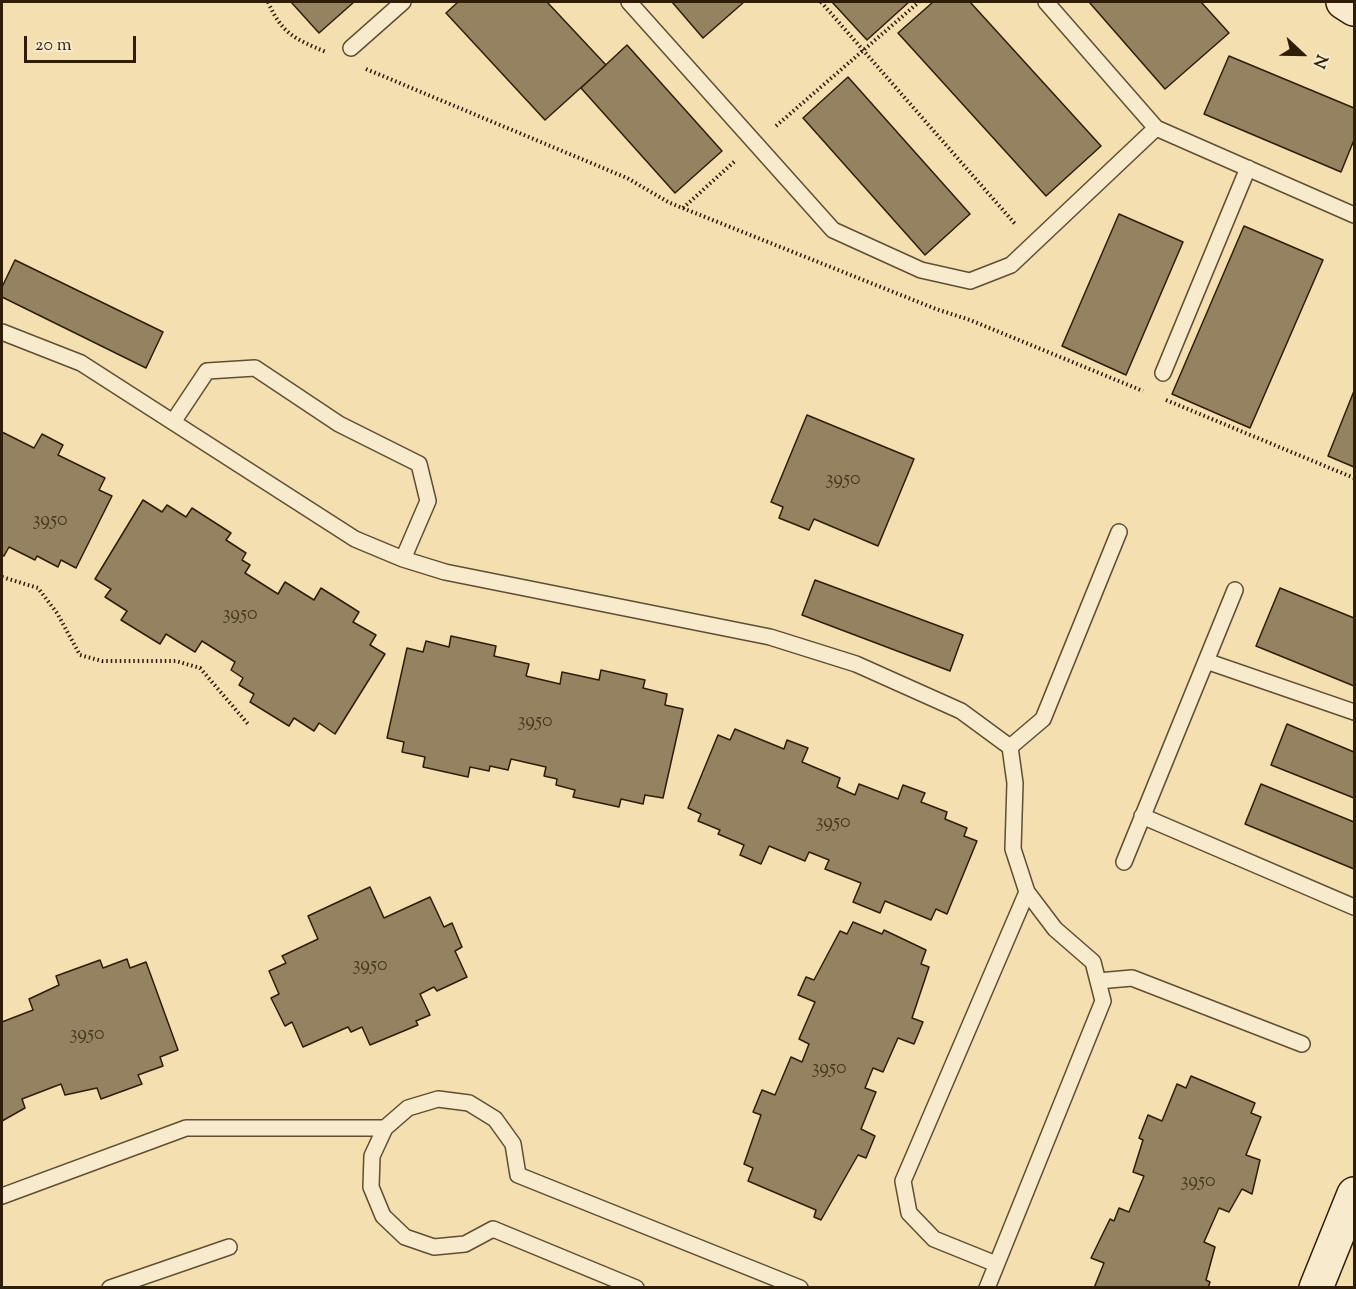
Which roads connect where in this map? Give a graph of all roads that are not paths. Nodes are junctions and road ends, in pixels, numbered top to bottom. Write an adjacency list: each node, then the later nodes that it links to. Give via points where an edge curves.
1 (403, 2): 6 (lane)
2 (629, 2): 7 (lane, via 833,230 921,270 970,281 1011,265)
3 (1046, 2): 7 (lane)
4 (1343, 2): 5 (main road)
5 (1354, 9)
6 (351, 48)
7 (1156, 128): 8 (lane)
8 (1248, 168): 9 (lane); 11 (lane)
9 (1354, 215)
10 (2, 332): 12 (lane, via 81,363)
11 (1163, 373)
12 (173, 422): 14 (lane, via 355,539); 14 (lane, via 207,371 255,368 339,424 419,464 428,501)
13 (1119, 532): 18 (lane, via 1042,719)
14 (403, 559): 18 (lane, via 445,572 770,637 856,664 961,711)
15 (1235, 590): 16 (lane)
16 (1206, 661): 17 (lane); 19 (lane)
17 (1354, 712)
18 (1010, 747): 21 (lane, via 1015,783 1013,849)
19 (1142, 816): 20 (lane); 22 (lane)
20 (1124, 862)
21 (1027, 892): 23 (lane, via 1055,929 1093,962); 29 (lane, via 903,1181 909,1214 934,1239)
22 (1354, 907)
23 (1098, 981): 24 (lane, via 1132,978); 29 (lane, via 1103,1002)
24 (1302, 1044)
25 (385, 1128): 27 (lane, via 186,1128); 31 (lane, via 372,1156 371,1187 383,1216 405,1237 434,1247 465,1244 493,1229); 32 (lane, via 408,1108 438,1099 469,1103 495,1119 513,1144 518,1175)
26 (1354, 1194): 34 (main road)
27 (2, 1196)
28 (229, 1247): 30 (lane)
29 (996, 1264): 33 (lane)
30 (110, 1287)
31 (636, 1287)
32 (800, 1287)
33 (987, 1287)
34 (1316, 1287)

